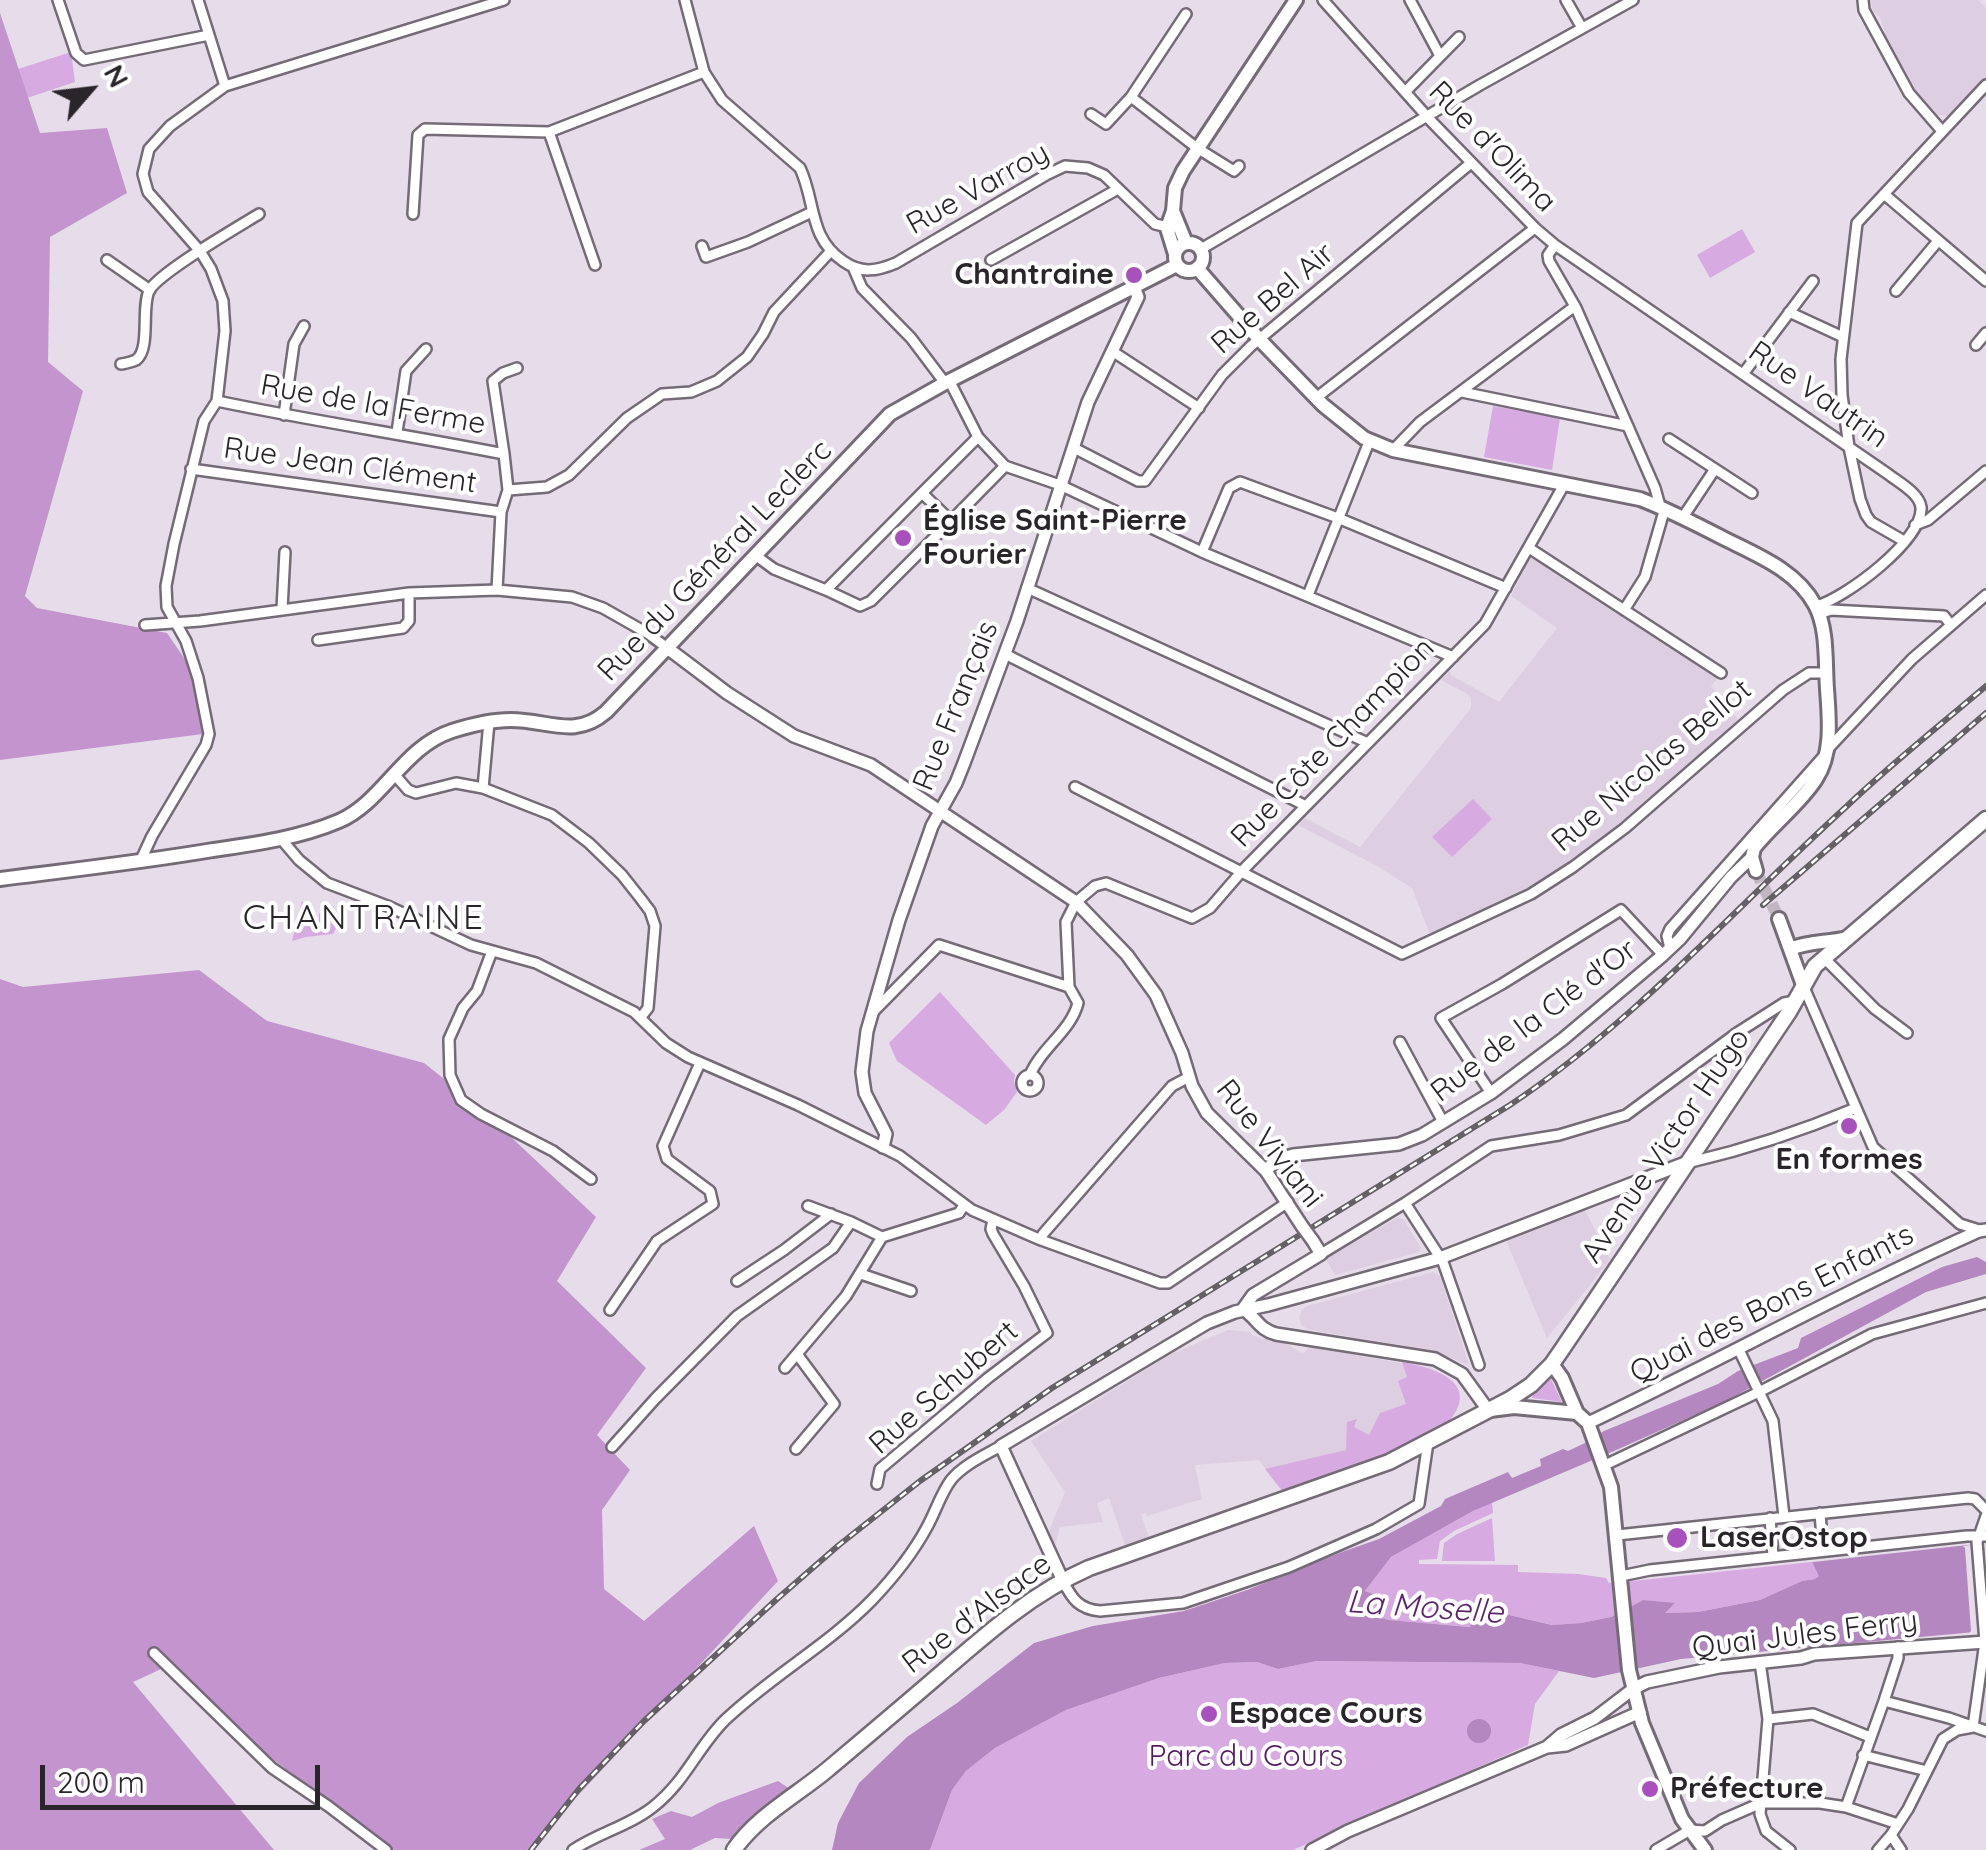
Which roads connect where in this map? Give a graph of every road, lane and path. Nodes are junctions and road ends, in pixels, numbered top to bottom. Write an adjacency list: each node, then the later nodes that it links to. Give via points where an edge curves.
1 (58, 0): 13 (street, via 84,60)
2 (198, 0): 13 (street)
3 (504, 0): 18 (street, Rue Jean Clément)
4 (685, 0): 16 (street)
5 (1296, 0): 25 (main road)
6 (1323, 0): 19 (street, Rue d'Olima)
7 (1410, 0): 15 (street)
8 (1566, 0): 12 (street)
9 (1633, 0): 12 (street)
10 (1863, 0): 23 (street, via 1909,93)
11 (1186, 14): 20 (street)
12 (1582, 28): 22 (street)
13 (208, 35): 18 (street)
14 (1458, 38): 15 (street)
15 (1440, 56): 19 (street)
16 (704, 72): 24 (street); 30 (street, via 722,100 800,168)
17 (1986, 85): 23 (street)
18 (225, 86): 40 (street, Rue Jean Clément, via 170,126 149,149 144,174 148,192)
19 (1404, 92): 22 (street, Rue d'Olima)
20 (1130, 97): 21 (street, via 1106,124); 25 (street)
21 (1091, 114)
22 (1426, 116): 26 (street, Rue d'Olima); 39 (street)
23 (1942, 131): 29 (street)
24 (549, 132): 32 (street, via 425,129 418,135); 45 (street)
25 (1197, 148): 27 (street, via 1234,171); 33 (main road, via 1175,188)
26 (1472, 164): 34 (street, Rue d'Olima); 58 (street, Rue Bel Air)
27 (1240, 166)
28 (1118, 189): 33 (street, Rue Varroy, via 1155,224); 44 (street); 46 (street, Rue Varroy, via 1088,168 1066,166 896,263 871,271)
29 (1884, 194): 35 (street); 57 (street, via 1857,223)
30 (812, 212): 38 (street, via 706,257); 41 (street)
31 (259, 214): 40 (street)
32 (413, 214)
33 (1173, 228): 36 (main road); 42 (main road)
34 (1535, 228): 37 (street, Rue d'Olima); 67 (street)
35 (1938, 240): 48 (street); 52 (street)
36 (1186, 243): 39 (main road); 42 (main road, via 1178,246)
37 (1556, 244): 53 (street, Rue d'Olima, via 1549,261); 64 (street, Rue Vautrin)
38 (702, 246)
39 (1200, 249): 47 (main road)
40 (200, 251): 51 (street); 68 (street, Rue Jean Clément, via 223,301)
41 (830, 252): 46 (street); 86 (street, via 774,312 747,358 717,381 662,394 547,488)
42 (1176, 259): 47 (main road, via 1186,270); 50 (main road, Rue du Général Leclerc)
43 (107, 260): 51 (street)
44 (991, 260)
45 (595, 265)
46 (852, 268): 65 (street, via 862,288)
47 (1197, 268): 58 (main road)
48 (1986, 280)
49 (1813, 281): 54 (street)
50 (1134, 287): 61 (street, Rue Français, via 1138,296); 65 (main road, Rue du Général Leclerc)
51 (150, 290): 62 (street, via 142,352)
52 (1896, 291)
53 (1575, 306): 66 (street); 71 (street, Rue d'Olima)
54 (1789, 312): 57 (street); 64 (street)
55 (304, 326): 70 (street, via 294,344)
56 (1986, 332): 59 (street)
57 (1843, 337): 76 (street)
58 (1259, 339): 67 (main road); 69 (street, Rue Bel Air)
59 (1976, 345)
60 (426, 349): 72 (street, via 406,371)
61 (1112, 351): 69 (street); 77 (street, Rue Français)
62 (121, 364)
63 (517, 368): 79 (street, via 492,381)
64 (1743, 374): 76 (street, Rue Vautrin)
65 (947, 382): 73 (street); 99 (main road, Rue du Général Leclerc, via 890,414)
66 (1462, 392): 71 (street); 78 (street)
67 (1316, 398): 75 (main road)
68 (217, 402): 70 (street, Rue de la Ferme); 81 (street, Rue Jean Clément, via 204,421)
69 (1199, 408): 77 (street, Rue Bel Air, via 1145,481)
70 (284, 415): 72 (street, Rue de la Ferme)
71 (1628, 426): 89 (street, Rue d'Olima)
72 (397, 432): 79 (street, Rue de la Ferme)
73 (978, 437): 80 (street); 88 (street)
74 (1670, 439): 82 (street)
75 (1369, 442): 78 (main road); 92 (street)
76 (1849, 447): 94 (street, Rue Vautrin, via 1918,498); 95 (street, via 1866,515)
77 (1074, 448): 85 (street, Rue Français)
78 (1392, 450): 84 (main road)
79 (504, 454): 86 (street, Rue de la Ferme)
80 (1005, 466): 85 (street); 93 (street)
81 (191, 468): 90 (street, Rue Jean Clément); 110 (street, Rue Jean Clément, via 166,586)
82 (1715, 469): 87 (street); 91 (street)
83 (1986, 471): 94 (street)
84 (1565, 483): 89 (main road); 96 (street, Rue Côte Champion)
85 (1060, 485): 98 (street); 100 (street, Rue Français)
86 (508, 490): 90 (street, Rue de la Ferme)
87 (1752, 492)
88 (922, 493): 93 (street); 103 (street)
89 (1662, 508): 91 (main road); 108 (street, via 1645,577)
90 (501, 512): 102 (street, Rue de la Ferme)
91 (1683, 517): 109 (main road, via 1778,566)
92 (1338, 518): 98 (street, via 1240,482 1229,488); 101 (street); 105 (street)
93 (951, 520): 103 (street, via 871,601 860,606)
94 (1916, 525): 95 (street)
95 (1904, 541): 109 (street, via 1875,572)
96 (1529, 548): 101 (street, Rue Côte Champion); 108 (street)
97 (285, 552): 107 (street)
98 (1202, 552): 105 (street)
99 (755, 555): 103 (street); 114 (main road, Rue du Général Leclerc)
100 (1027, 588): 115 (street, Rue Français); 120 (street)
101 (1506, 588): 116 (street, Rue Côte Champion, via 1485,624)
102 (497, 590): 104 (street); 114 (street, via 572,596)
103 (826, 590)
104 (410, 592): 107 (street); 113 (street, via 403,628)
105 (1308, 595): 116 (street)
106 (1986, 595): 112 (street)
107 (282, 609): 110 (street)
108 (1624, 610): 117 (street)
109 (1817, 610): 112 (street, via 1944,616); 118 (main road)
110 (174, 622): 111 (street); 130 (street, Rue Jean Clément, via 198,678 209,734)
111 (144, 625)
112 (1951, 625): 121 (street)
113 (318, 640)
114 (666, 647): 119 (main road, Rue du Général Leclerc, via 590,724); 126 (street, Rue Viviani, via 794,736 871,765)
115 (1005, 654): 125 (street); 126 (street, Rue Français)
116 (1453, 656): 120 (street, Rue Côte Champion)
117 (1721, 673)
118 (1826, 673): 121 (main road); 131 (street, Rue Nicolas Bellot, via 1808,673 1784,690 1574,867 1402,954)
119 (489, 722): 122 (main road, Rue du Général Leclerc, via 432,740); 124 (street)
120 (1368, 742): 125 (street, Rue Côte Champion)
121 (1826, 754): 129 (main road, via 1815,781); 139 (street, via 1670,929)
122 (394, 774): 124 (street, via 416,793 456,783); 128 (main road, Rue du Général Leclerc, via 342,820)
123 (1075, 786): 131 (street)
124 (483, 788): 145 (street, via 552,815 622,875 650,911 655,926 648,1008)
125 (1306, 806): 131 (street, Rue Côte Champion)
126 (940, 812): 134 (street, Rue Viviani); 144 (street, Rue Français)
127 (1986, 819): 135 (main road, Avenue Victor Hugo)
128 (282, 840): 130 (main road, Rue du Général Leclerc); 138 (street, via 328,883)
129 (1752, 857): 132 (main road); 139 (street, Rue de la Clé d'Or)
130 (140, 862): 133 (main road, Rue du Général Leclerc)
131 (1242, 871): 134 (street, Rue Côte Champion, via 1210,908 1192,918 1106,882)
132 (1756, 871)
133 (0, 878)
134 (1076, 902): 142 (street, via 1066,922); 150 (street, Rue Viviani, via 1156,994)
135 (1847, 938): 136 (main road); 140 (main road, Avenue Victor Hugo)
136 (1807, 942): 137 (main road); 137 (main road, via 1780,920)
137 (1790, 949): 141 (main road)
138 (492, 951): 145 (street, via 536,963); 157 (street, via 449,1039 455,1088 481,1114)
139 (1666, 952): 151 (street, Rue de la Clé d'Or); 151 (street, via 1621,910 1442,1018)
140 (1824, 958): 141 (main road, Avenue Victor Hugo); 146 (street)
141 (1803, 985): 143 (main road, Avenue Victor Hugo); 152 (street)
142 (1069, 987): 144 (street, via 938,945); 149 (street, via 1076,1014)
143 (1794, 1001): 155 (main road, Avenue Victor Hugo); 159 (street, via 1626,1114 1491,1146)
144 (872, 1012): 154 (street, Rue Français, via 862,1072 864,1093 886,1134)
145 (641, 1017): 148 (street)
146 (1907, 1033)
147 (1400, 1042): 153 (street)
148 (700, 1063): 154 (street); 178 (street, via 663,1146 667,1159 710,1190 712,1204 657,1241)
149 (1030, 1075)
150 (1189, 1077): 156 (street, Rue Viviani, via 1207,1113); 168 (street, via 1172,1086)
151 (1491, 1093): 153 (street, Rue de la Clé d'Or)
152 (1856, 1108): 155 (street, via 1778,1139); 166 (street, via 1873,1147 1960,1224)
153 (1443, 1122): 156 (street, Rue de la Clé d'Or, via 1399,1144 1293,1155)
154 (883, 1147): 161 (street)
155 (1688, 1162): 171 (street); 183 (main road, Avenue Victor Hugo)
156 (1266, 1171): 158 (street, Rue Viviani)
157 (591, 1178)
158 (1288, 1202): 168 (street, via 1168,1283); 170 (street, Rue Viviani, bridge)
159 (1405, 1203): 170 (street); 171 (street)
160 (808, 1206): 162 (street)
161 (964, 1206): 163 (street); 167 (street, via 959,1214)
162 (831, 1214): 164 (street); 173 (street)
163 (993, 1220): 165 (street); 169 (street)
164 (851, 1222): 167 (street); 191 (street, via 833,1248 737,1316)
165 (1004, 1225): 168 (street); 169 (street)
166 (1984, 1229): 182 (street, Quai des Bons Enfants, via 1896,1268)
167 (882, 1237): 172 (street)
168 (1041, 1240)
169 (996, 1241): 194 (street, Rue Schubert, via 1047,1333 880,1469)
170 (1320, 1254): 174 (street)
171 (1440, 1258): 177 (street); 184 (street)
172 (861, 1274): 175 (street); 181 (street)
173 (738, 1282)
174 (1265, 1286): 177 (street, via 1261,1300); 179 (street)
175 (911, 1290)
176 (1986, 1303): 186 (street, via 1872,1334)
177 (1268, 1305): 179 (street); 180 (street)
178 (610, 1310)
179 (1243, 1310): 180 (street); 190 (street, via 1183,1335)
180 (1276, 1334): 187 (street, via 1435,1359 1462,1374)
181 (797, 1354): 185 (street); 192 (street, via 834,1404)
182 (1742, 1356): 186 (street); 188 (street, Quai des Bons Enfants)
183 (1552, 1364): 187 (main road, Avenue Victor Hugo); 188 (main road)
184 (1479, 1365)
185 (785, 1368)
186 (1758, 1389): 193 (street); 197 (street, via 1773,1421)
187 (1488, 1410): 188 (main road); 189 (main road, Rue d'Alsace)
188 (1582, 1418): 193 (main road)
189 (1428, 1442): 204 (main road, Rue d'Alsace); 204 (street, via 1419,1504 1289,1567 1183,1603 1100,1611 1076,1604)
190 (1001, 1446): 204 (street); 225 (street, via 951,1480 912,1554 892,1577 852,1619 723,1722 666,1796)
191 (612, 1447)
192 (796, 1449)
193 (1604, 1465): 199 (main road)
194 (878, 1484)
195 (1820, 1513): 196 (street, via 1968,1498); 197 (street); 201 (street)
196 (1986, 1513): 200 (street)
197 (1787, 1516): 198 (street)
198 (1770, 1518): 199 (street); 202 (street)
199 (1618, 1535): 203 (main road)
200 (1980, 1538): 201 (street); 205 (street)
201 (1824, 1551): 202 (street)
202 (1774, 1556): 203 (street)
203 (1621, 1576): 209 (main road)
204 (1063, 1581): 226 (main road, Rue d'Alsace, via 983,1638)
205 (1985, 1638): 206 (street, Quai Jules Ferry); 213 (street)
206 (1898, 1647): 208 (street, Quai Jules Ferry); 210 (street)
207 (154, 1653): 224 (street, via 272,1768)
208 (1760, 1662): 209 (street, Quai Jules Ferry); 212 (street)
209 (1634, 1688): 211 (main road); 216 (street)
210 (1884, 1701): 213 (street); 215 (street)
211 (1641, 1717): 216 (street); 222 (main road)
212 (1768, 1719): 215 (street, via 1813,1714); 219 (street)
213 (1972, 1727): 214 (street); 218 (street, via 1946,1736)
214 (1986, 1731)
215 (1870, 1737): 217 (street)
216 (1547, 1747): 227 (street)
217 (1864, 1755): 218 (street); 220 (street)
218 (1929, 1766): 221 (street)
219 (1756, 1806): 220 (street); 222 (street, via 1705,1831); 230 (street, via 1766,1831)
220 (1846, 1807): 221 (street)
221 (1898, 1824): 223 (street)
222 (1690, 1830): 228 (street); 229 (main road)
223 (1892, 1835): 231 (street); 232 (street)
224 (386, 1850)
225 (572, 1850)
226 (734, 1850)
227 (1312, 1850)
228 (1656, 1850)
229 (1705, 1850)
230 (1790, 1850)
231 (1878, 1850)
232 (1901, 1850)

